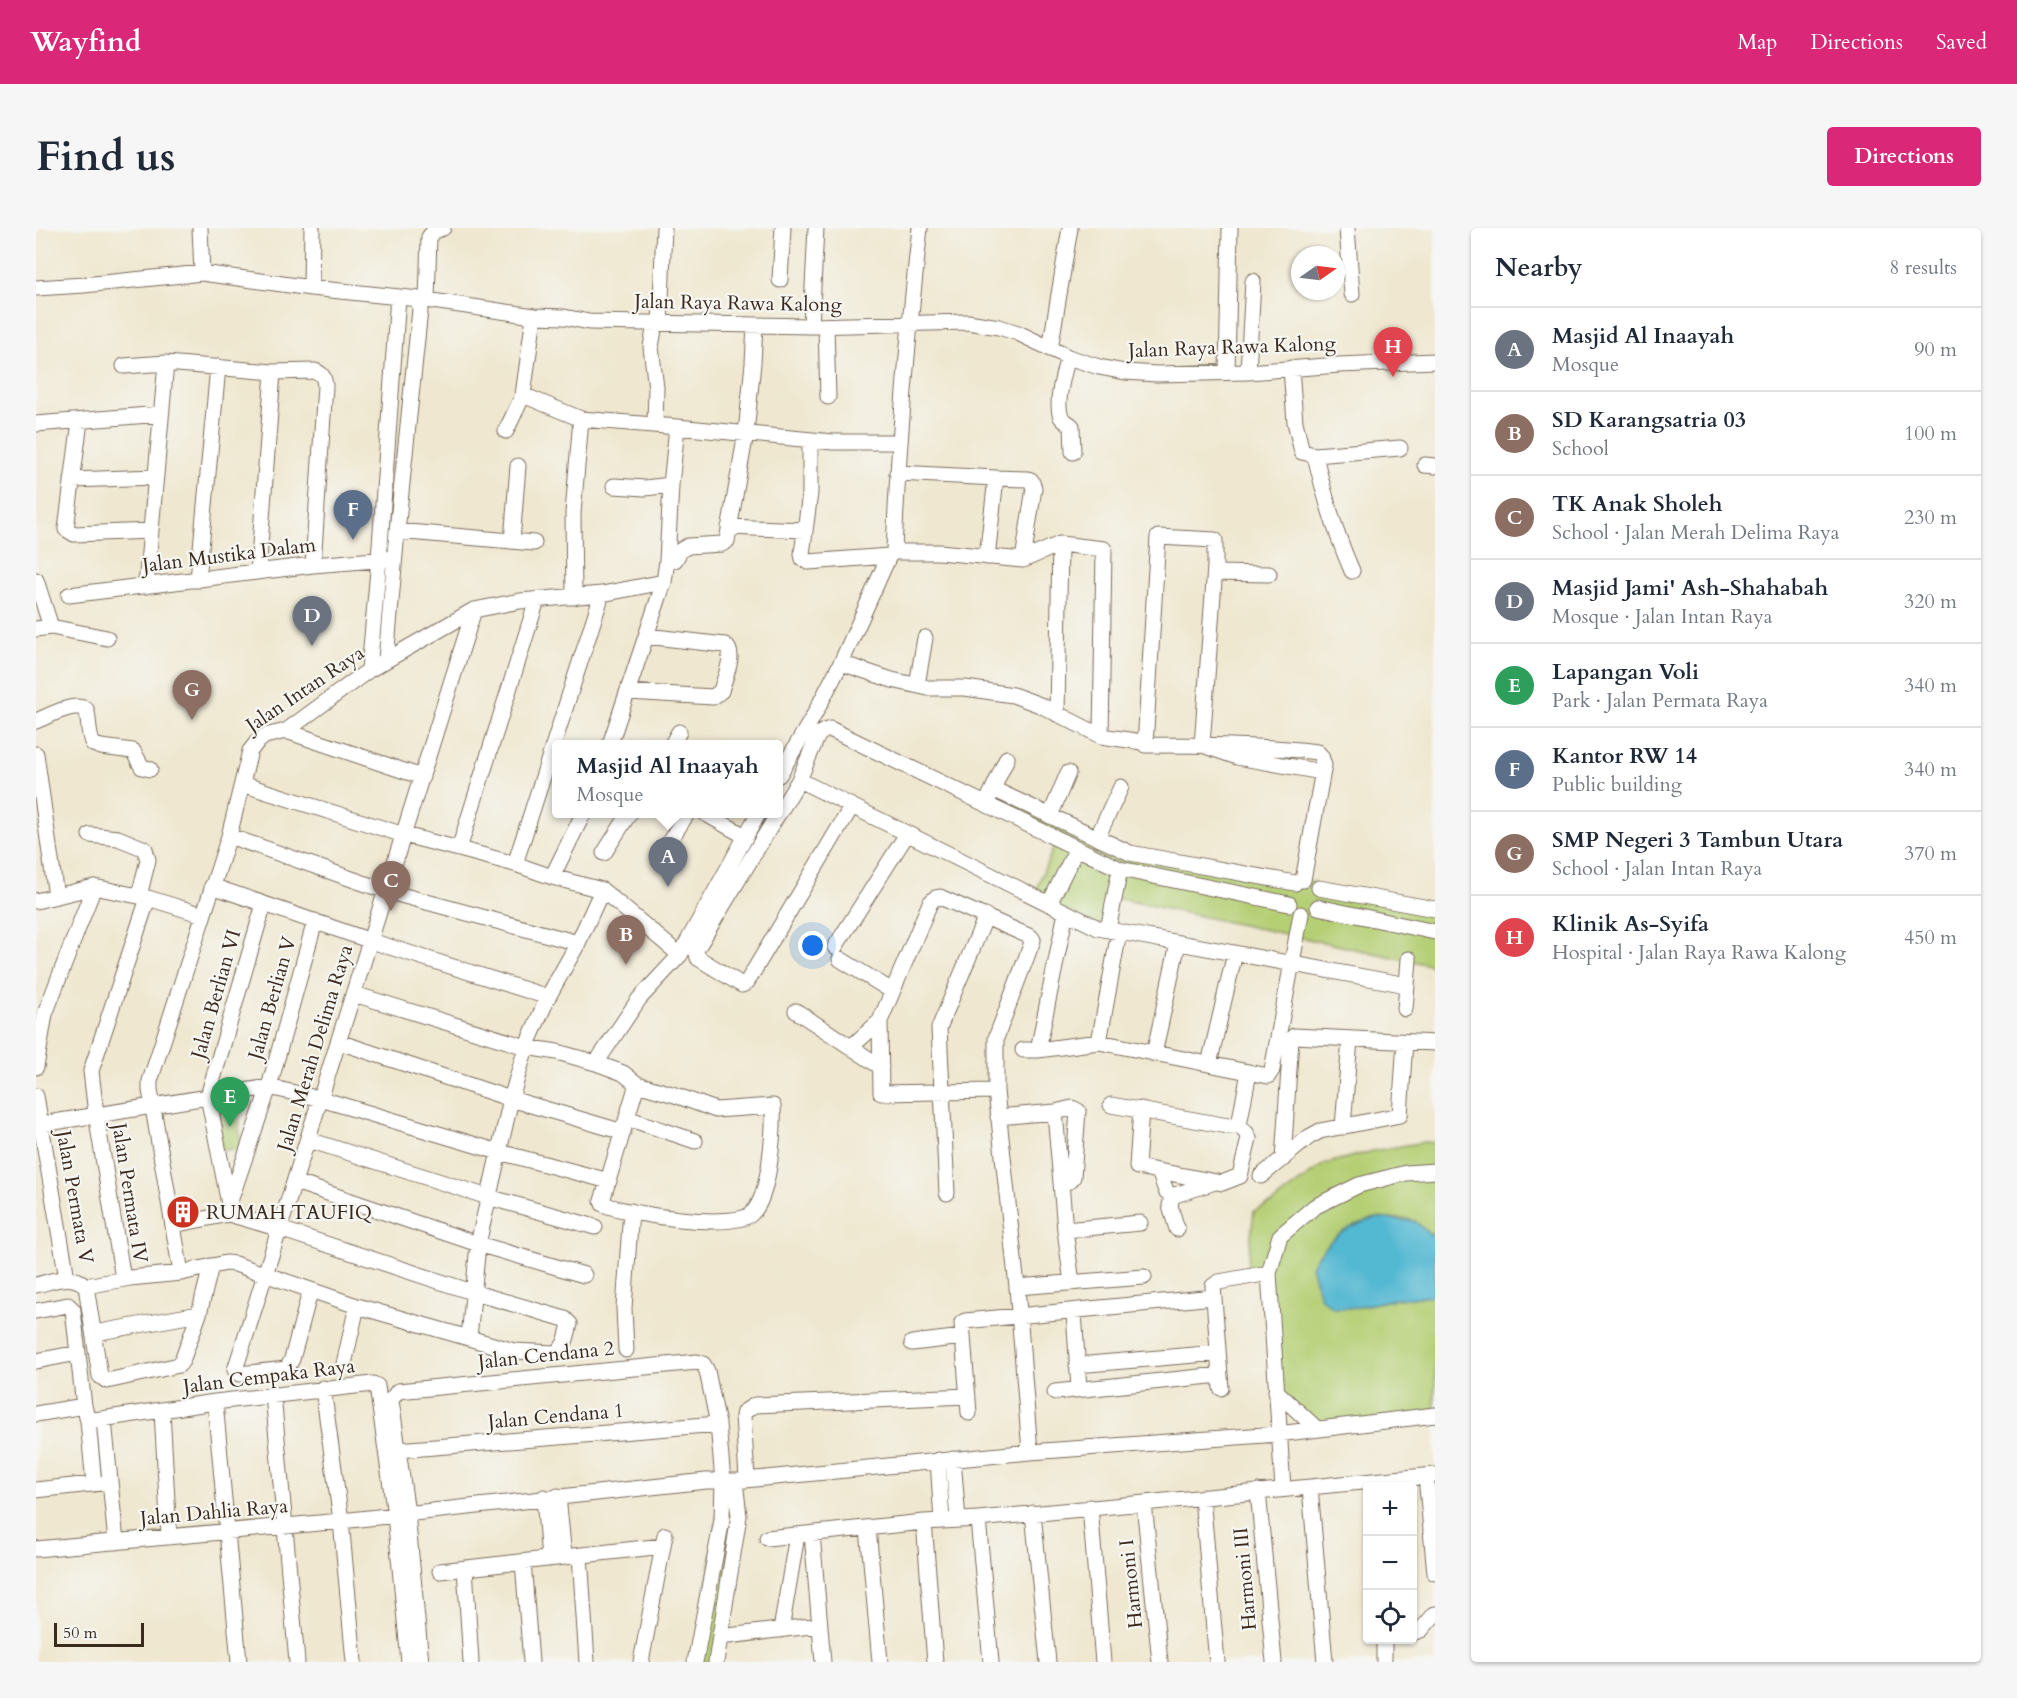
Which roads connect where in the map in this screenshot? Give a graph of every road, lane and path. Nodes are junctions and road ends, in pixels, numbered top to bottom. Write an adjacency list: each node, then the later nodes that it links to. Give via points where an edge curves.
1 (200, 228): 11 (street)
2 (312, 228): 15 (street)
3 (443, 228): 18 (street, via 429,237)
4 (664, 228): 20 (street)
5 (783, 228): 12 (street)
6 (816, 228): 23 (street)
7 (920, 228): 21 (street)
8 (1070, 228): 24 (street)
9 (1230, 228): 32 (street)
10 (1347, 228): 16 (street)
11 (202, 273): 14 (street, Jalan Raya Rawa Kalong); 15 (street, Jalan Raya Rawa Kalong)
12 (780, 280)
13 (1253, 281): 33 (street)
14 (36, 288)
15 (311, 288): 17 (street, Jalan Raya Rawa Kalong)
16 (1352, 294)
17 (398, 297): 18 (street, Jalan Raya Rawa Kalong); 65 (street)
18 (423, 299): 19 (street, Jalan Raya Rawa Kalong); 59 (street)
19 (534, 316): 20 (street, Jalan Raya Rawa Kalong); 34 (street)
20 (658, 324): 22 (street, Jalan Raya Rawa Kalong); 40 (street, via 651,347)
21 (909, 324): 23 (street, Jalan Raya Rawa Kalong); 24 (street, Jalan Raya Rawa Kalong, via 968,322 999,327); 45 (street)
22 (754, 325): 23 (street, Jalan Raya Rawa Kalong); 43 (street)
23 (818, 326): 35 (street)
24 (1050, 349): 25 (street, Jalan Raya Rawa Kalong)
25 (1068, 357): 32 (street, Jalan Raya Rawa Kalong, via 1125,372); 47 (street, via 1060,413 1062,420 1072,426)
26 (1435, 361): 30 (street, Jalan Raya Rawa Kalong)
27 (166, 363): 28 (street); 29 (street); 36 (street)
28 (124, 366)
29 (218, 367): 31 (street); 74 (street)
30 (1291, 368): 33 (street, Jalan Raya Rawa Kalong); 48 (street, via 1295,423 1302,452)
31 (273, 372): 68 (street, via 315,371 324,378); 70 (street)
32 (1227, 372): 33 (street, Jalan Raya Rawa Kalong)
33 (1248, 372)
34 (523, 395): 37 (street); 42 (street)
35 (828, 397)
36 (161, 414): 38 (street); 51 (street)
37 (581, 419): 40 (street); 79 (street, via 573,513)
38 (80, 421): 39 (street); 53 (street)
39 (36, 424)
40 (655, 424): 41 (street)
41 (677, 427): 43 (street); 54 (street)
42 (506, 431)
43 (746, 433): 44 (street); 56 (street)
44 (810, 440): 45 (street); 57 (street)
45 (899, 442): 50 (street)
46 (1400, 448): 48 (street)
47 (1073, 452)
48 (1315, 454): 69 (street, via 1336,533)
49 (518, 466): 60 (street)
50 (897, 474): 52 (street); 63 (street)
51 (156, 477): 53 (street); 58 (street)
52 (996, 478): 64 (street); 66 (street, via 1028,479 1034,488)
53 (72, 480): 58 (street, via 66,525 69,532)
54 (671, 485): 55 (street); 67 (street)
55 (614, 486)
56 (729, 526): 57 (street); 67 (street, via 727,542 688,546 677,558)
57 (805, 530): 63 (street, via 804,561)
58 (151, 531): 76 (street)
59 (397, 531): 60 (street); 65 (street)
60 (512, 541): 61 (street)
61 (534, 543)
62 (1060, 544): 66 (street); 91 (street); 94 (street, via 1104,549)
63 (892, 554): 64 (street, via 939,552); 87 (street)
64 (987, 557): 66 (street)
65 (387, 559): 68 (street, Jalan Mustika Dalam); 86 (street); 88 (street)
66 (1023, 560)
67 (667, 561): 75 (street)
68 (314, 565): 70 (street, Jalan Mustika Dalam)
69 (1352, 571)
70 (258, 572): 74 (street, Jalan Mustika Dalam)
71 (1215, 573): 72 (street); 98 (street); 98 (street, via 1215,540 1158,537 1145,745)
72 (1269, 574)
73 (36, 580): 82 (street)
74 (198, 580): 76 (street, Jalan Mustika Dalam)
75 (664, 582): 77 (street, Jalan Intan Raya); 83 (street)
76 (146, 586): 78 (street, Jalan Mustika Dalam)
77 (602, 594): 79 (street, Jalan Intan Raya); 95 (street)
78 (69, 595)
79 (574, 597): 80 (street, Jalan Intan Raya)
80 (537, 600): 81 (street, Jalan Intan Raya); 129 (street)
81 (474, 610): 86 (street, Jalan Intan Raya); 106 (street, Jalan Merah Delima Raya)
82 (44, 628): 84 (street)
83 (646, 636): 90 (street); 90 (street, via 728,647 731,654 721,691 713,697)
84 (107, 638)
85 (925, 638): 89 (street)
86 (386, 660): 88 (street, Jalan Intan Raya)
87 (841, 663): 89 (street); 102 (street)
88 (369, 670): 93 (street, Jalan Intan Raya)
89 (916, 685): 91 (street, via 1013,695)
90 (628, 692): 96 (street)
91 (1057, 714): 94 (street)
92 (36, 721): 103 (street, via 81,706 88,715 93,744 131,750 141,767)
93 (286, 731): 106 (street); 108 (street, Jalan Intan Raya, via 257,742 250,751)
94 (1101, 735): 97 (street)
95 (555, 740)
96 (611, 740)
97 (1142, 742)
98 (1202, 745): 134 (street, via 1238,757 1322,772)
99 (552, 749): 131 (street)
100 (36, 754): 104 (street)
101 (1006, 758): 110 (street)
102 (783, 768)
103 (150, 769)
104 (37, 772): 120 (street)
105 (1068, 772): 113 (street)
106 (422, 777): 124 (street, Jalan Merah Delima Raya)
107 (799, 780): 110 (street, via 818,735 831,729); 111 (street); 112 (street)
108 (242, 784): 123 (street, Jalan Intan Raya); 124 (street)
109 (1121, 787): 126 (street)
110 (989, 797): 113 (street); 128 (street)
111 (783, 806)
112 (852, 806): 119 (street, via 742,985 698,958 696,950); 121 (street)
113 (1050, 816): 126 (street)
114 (581, 818): 133 (street)
115 (626, 818): 130 (street)
116 (684, 818): 127 (street)
117 (714, 818): 125 (street)
118 (755, 818): 125 (street)
119 (776, 818)
120 (41, 831): 141 (street)
121 (907, 834): 143 (street); 161 (street, via 837,953)
122 (90, 835): 140 (street, Jalan Permata IV, via 118,838 145,849 148,860)
123 (229, 836): 135 (street, Jalan Intan Raya); 139 (street)
124 (404, 836): 129 (street); 139 (street, Jalan Merah Delima Raya)
125 (745, 836): 157 (street)
126 (1097, 838): 134 (street, via 1130,853)
127 (669, 842)
128 (1077, 848): 132 (street); 143 (street)
129 (459, 849): 131 (street)
130 (604, 853)
131 (515, 864): 133 (street)
132 (1120, 869): 145 (street); 151 (street)
133 (552, 877): 138 (street)
134 (1299, 881): 137 (street, via 1312,882); 145 (street, via 1289,890 1288,898)
135 (212, 886): 142 (street); 148 (street, Jalan Intan Raya)
136 (94, 887): 140 (street); 141 (street); 177 (street, via 45,1014)
137 (1319, 888): 144 (street, via 1322,898); 146 (street)
138 (602, 890): 154 (street); 157 (street)
139 (386, 891): 153 (street, Jalan Merah Delima Raya); 154 (street)
140 (144, 897): 148 (street); 192 (street, Jalan Permata IV, via 92,1071)
141 (44, 899)
142 (264, 904): 150 (street); 185 (street, Jalan Berlian VI)
143 (1049, 904): 147 (street)
144 (1318, 907): 145 (street, via 1311,913); 152 (street)
145 (1296, 909): 159 (street)
146 (1435, 909)
147 (1066, 912): 151 (street); 169 (street, via 1031,1050)
148 (203, 915): 188 (street, Jalan Intan Raya, via 150,1081)
149 (986, 916): 161 (street, via 935,898); 182 (street, via 1033,940 996,1035); 183 (street, via 939,1025)
150 (315, 921): 153 (street); 181 (street, Jalan Berlian V)
151 (1113, 931): 155 (street); 169 (street)
152 (1435, 932)
153 (370, 941): 162 (street, Jalan Merah Delima Raya); 163 (street)
154 (579, 943): 163 (street)
155 (1178, 943): 156 (street); 174 (street)
156 (1235, 953): 159 (street); 176 (street)
157 (680, 955): 175 (street, via 639,999)
158 (1408, 959): 160 (street)
159 (1292, 964): 160 (street); 179 (street, via 1271,1074)
160 (1407, 985): 164 (street)
161 (892, 991): 166 (street)
162 (354, 994): 168 (street, Jalan Merah Delima Raya); 172 (street)
163 (548, 998): 172 (street)
164 (1405, 1009)
165 (796, 1011): 173 (street)
166 (880, 1021): 173 (street); 178 (street)
167 (1350, 1039): 170 (street); 197 (street); 201 (street, via 1298,1035 1291,1040)
168 (339, 1042): 186 (street, Jalan Merah Delima Raya); 187 (street)
169 (1099, 1042): 174 (street)
170 (1405, 1042): 171 (street); 197 (street, via 1400,1115)
171 (1435, 1043)
172 (526, 1047): 175 (street); 187 (street)
173 (850, 1047): 178 (street)
174 (1154, 1054): 176 (street)
175 (596, 1063): 180 (street, via 623,1073)
176 (1209, 1064): 179 (street)
177 (36, 1066)
178 (880, 1066): 183 (street, via 880,1093)
179 (1249, 1072): 196 (street)
180 (637, 1084): 195 (street); 213 (street, via 716,1110 773,1106 773,1132 764,1196 752,1214 743,1219 713,1222)
181 (269, 1087): 185 (street); 186 (street); 212 (street, Jalan Berlian V)
182 (996, 1091): 183 (street); 193 (street)
183 (941, 1092): 209 (street)
184 (36, 1096): 194 (street, Jalan Permata V)
185 (208, 1096): 188 (street); 212 (street)
186 (321, 1099): 198 (street, Jalan Merah Delima Raya); 200 (street)
187 (511, 1099): 195 (street); 200 (street)
188 (153, 1105): 192 (street); 215 (street, Jalan Intan Raya)
189 (1111, 1105): 190 (street)
190 (1141, 1109): 196 (street); 202 (street, via 1136,1165)
191 (1055, 1112): 193 (street); 207 (street); 207 (street, via 1072,1108 1078,1111 1073,1177)
192 (96, 1114): 194 (street); 228 (street, Jalan Permata IV)
193 (998, 1117): 232 (street)
194 (38, 1125): 226 (street, Jalan Permata V)
195 (625, 1125): 199 (street); 205 (street)
196 (1239, 1125): 208 (street, via 1249,1138 1240,1176)
197 (1343, 1127): 201 (street, via 1320,1131)
198 (309, 1140): 206 (street, Jalan Merah Delima Raya); 211 (street)
199 (695, 1141)
200 (499, 1152): 205 (street); 211 (street)
201 (1283, 1159): 204 (street)
202 (1160, 1171): 208 (street); 210 (street, via 1166,1191)
203 (1435, 1171): 223 (street, via 1406,1173 1359,1185 1314,1207 1280,1236)
204 (1261, 1176)
205 (609, 1181): 213 (street, via 603,1204)
206 (295, 1182): 217 (street, Jalan Merah Delima Raya); 220 (street)
207 (1061, 1182): 219 (street)
208 (1215, 1182): 210 (street)
209 (947, 1193)
210 (1172, 1196): 218 (street, via 1170,1206)
211 (488, 1197): 216 (street); 220 (street)
212 (229, 1209): 215 (street); 217 (street)
213 (631, 1210): 245 (street, via 624,1308)
214 (1140, 1223): 219 (street)
215 (173, 1225): 222 (street, Jalan Intan Raya)
216 (595, 1227)
217 (280, 1229): 224 (street, Jalan Merah Delima Raya); 234 (street)
218 (1177, 1229)
219 (1065, 1230): 229 (street)
220 (478, 1244): 225 (street); 234 (street)
221 (211, 1266): 222 (street); 224 (street, via 235,1264); 239 (street)
222 (181, 1273): 228 (street)
223 (1269, 1273): 235 (street, via 1216,1283); 253 (street)
224 (266, 1275): 233 (street); 233 (street, Jalan Merah Delima Raya, via 235,1370 239,1374 287,1369)
225 (584, 1275)
226 (67, 1278): 230 (street); 231 (street)
227 (1144, 1278): 229 (street)
228 (123, 1279): 231 (street)
229 (1072, 1282): 232 (street)
230 (36, 1285)
231 (86, 1286): 241 (street)
232 (1017, 1287): 240 (street)
233 (310, 1292): 236 (street)
234 (472, 1292): 243 (street); 243 (street, via 565,1319 570,1324 563,1347 555,1353 514,1351)
235 (1214, 1297): 238 (street); 247 (street)
236 (357, 1306): 243 (street); 249 (street)
237 (36, 1311): 246 (street, via 71,1307)
238 (1074, 1312): 240 (street); 250 (street)
239 (199, 1314): 241 (street); 241 (street, via 179,1365 107,1381 100,1376)
240 (1019, 1317): 242 (street, via 965,1321); 268 (street)
241 (95, 1333)
242 (963, 1337): 244 (street); 256 (street)
243 (468, 1338)
244 (912, 1343)
245 (626, 1350)
246 (78, 1353): 248 (street); 261 (street)
247 (1218, 1353): 250 (street); 252 (street, via 1220,1381)
248 (36, 1361)
249 (344, 1364)
250 (1077, 1365): 252 (street)
251 (323, 1389): 255 (street, Jalan Cempaka Raya); 285 (street, Jalan Cempaka Raya, via 377,1386); 287 (street)
252 (1079, 1389): 254 (street)
253 (1276, 1390): 265 (street); 266 (street)
254 (1055, 1392)
255 (273, 1394): 257 (street, Jalan Cempaka Raya); 290 (street)
256 (968, 1396): 259 (street); 271 (street, via 754,1405 743,1416)
257 (215, 1402): 258 (street, Jalan Cempaka Raya); 292 (street)
258 (162, 1411): 263 (street, Jalan Cempaka Raya); 294 (street)
259 (969, 1413)
260 (36, 1414): 261 (street, Jalan Cempaka Raya)
261 (86, 1414): 263 (street, Jalan Cempaka Raya); 274 (street)
262 (1435, 1415): 265 (street, Jalan Dahlia Raya)
263 (104, 1420): 272 (street)
264 (718, 1424): 267 (street, Jalan Cendana 1); 267 (street, Jalan Cendana 2, via 707,1371 697,1362 398,1391 392,1400); 271 (street, Jalan Cendana 2)
265 (1317, 1430): 266 (street, Jalan Dahlia Raya)
266 (1280, 1434): 268 (street, Jalan Dahlia Raya); 277 (street)
267 (398, 1450): 285 (street, Jalan Cendana 2)
268 (1030, 1452): 269 (street, Jalan Dahlia Raya)
269 (946, 1459): 271 (street, Jalan Dahlia Raya); 288 (street)
270 (1430, 1475): 273 (street); 300 (street)
271 (735, 1480): 280 (street, Jalan Dahlia Raya); 307 (street, via 739,1516); 318 (street, via 722,1520)
272 (110, 1482): 274 (street); 296 (street)
273 (1386, 1482)
274 (94, 1484): 278 (street)
275 (1363, 1484): 276 (street)
276 (1311, 1487): 277 (street); 329 (street)
277 (1285, 1489): 279 (street)
278 (36, 1490)
279 (1258, 1491): 281 (street); 328 (street, Harmoni III)
280 (551, 1497): 285 (street, Jalan Dahlia Raya); 298 (street)
281 (1202, 1497): 282 (street); 327 (street)
282 (1144, 1503): 283 (street); 326 (street, Harmoni I)
283 (1090, 1507): 284 (street); 325 (street)
284 (1033, 1513): 286 (street); 324 (street)
285 (401, 1514): 287 (street, Jalan Dahlia Raya); 312 (street); 313 (street)
286 (978, 1520): 288 (street); 323 (street)
287 (341, 1521): 290 (street, Jalan Dahlia Raya); 311 (street)
288 (950, 1521): 289 (street)
289 (924, 1522): 291 (street); 322 (street)
290 (285, 1527): 292 (street, Jalan Dahlia Raya); 310 (street)
291 (868, 1528): 293 (street); 321 (street)
292 (228, 1532): 294 (street, Jalan Dahlia Raya); 309 (street)
293 (805, 1534): 295 (street); 304 (street); 305 (street)
294 (169, 1537): 296 (street, Jalan Dahlia Raya)
295 (767, 1538)
296 (116, 1542): 297 (street, Jalan Dahlia Raya)
297 (36, 1549)
298 (564, 1557): 299 (street); 316 (street); 317 (street, via 664,1541)
299 (523, 1562): 301 (street); 315 (street)
300 (1435, 1564)
301 (465, 1568): 302 (street); 314 (street)
302 (440, 1571)
303 (1435, 1614): 306 (street)
304 (819, 1625): 305 (street); 320 (street)
305 (781, 1630): 307 (street)
306 (1417, 1632)
307 (720, 1637): 319 (street)
308 (1384, 1644): 330 (street)
309 (239, 1662)
310 (297, 1662)
311 (354, 1662)
312 (410, 1662)
313 (421, 1662)
314 (471, 1662)
315 (531, 1662)
316 (587, 1662)
317 (641, 1662)
318 (695, 1662)
319 (716, 1662)
320 (823, 1662)
321 (880, 1662)
322 (935, 1662)
323 (991, 1662)
324 (1048, 1662)
325 (1103, 1662)
326 (1160, 1662)
327 (1217, 1662)
328 (1274, 1662)
329 (1325, 1662)
330 (1384, 1662)

